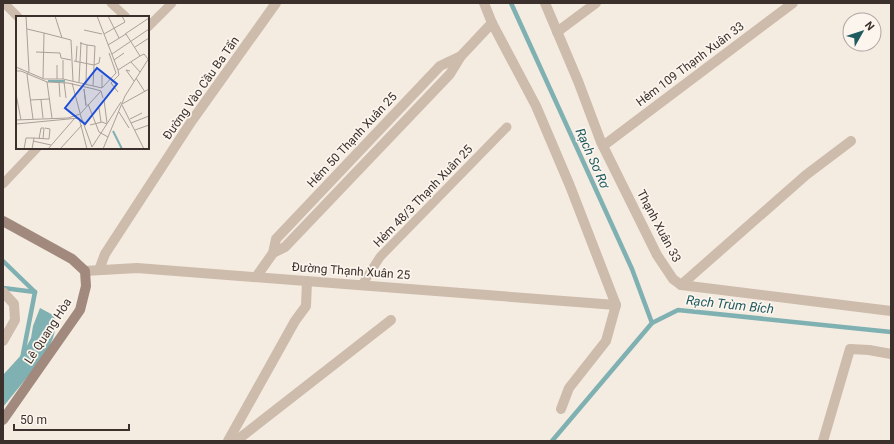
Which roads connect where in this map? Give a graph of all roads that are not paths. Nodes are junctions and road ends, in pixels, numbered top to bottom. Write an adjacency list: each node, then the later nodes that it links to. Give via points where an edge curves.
1 (4, 3): 9 (lane)
2 (111, 3): 10 (lane)
3 (172, 3): 12 (lane)
4 (276, 3): 20 (street, Đường Vào Cầu Ba Tấn, via 187,128 105,254)
5 (484, 3): 11 (street)
6 (545, 3): 13 (street, Thạnh Xuân 33)
7 (596, 3): 13 (street)
8 (792, 3): 16 (street, Hẻm 109 Thạnh Xuân 33)
9 (17, 16)
10 (125, 16)
11 (492, 23): 22 (street, Hẻm 50 Thạnh Xuân 25, via 461,56 450,74 285,247 273,253); 27 (street, via 536,106)
12 (149, 26)
13 (557, 32): 16 (street, Thạnh Xuân 33)
14 (507, 127): 24 (lane, Hẻm 48/3 Thạnh Xuân 25, via 380,257)
15 (851, 141): 25 (street, via 806,175)
16 (604, 146): 25 (street, Thạnh Xuân 33, via 657,255 673,279)
17 (36, 149): 18 (lane)
18 (3, 184)
19 (3, 222): 21 (street, via 72,259)
20 (99, 270): 21 (street, Đường Thạnh Xuân 25); 22 (street, Đường Thạnh Xuân 25, via 137,268)
21 (85, 271): 33 (street, Lê Quang Hòa, via 86,286 80,310)
22 (256, 277): 23 (street, Đường Thạnh Xuân 25)
23 (307, 281): 24 (street, Đường Thạnh Xuân 25); 34 (street, via 306,306 295,321)
24 (362, 285): 27 (street, Đường Thạnh Xuân 25)
25 (681, 285): 28 (street)
26 (3, 292): 30 (street, via 14,304 15,320)
27 (616, 305): 32 (street, via 606,341 569,388)
28 (891, 311)
29 (391, 320): 35 (street)
30 (3, 341)
31 (891, 354): 36 (street, via 850,349)
32 (561, 409)
33 (3, 420)
34 (228, 441)
35 (236, 441)
36 (823, 441)

